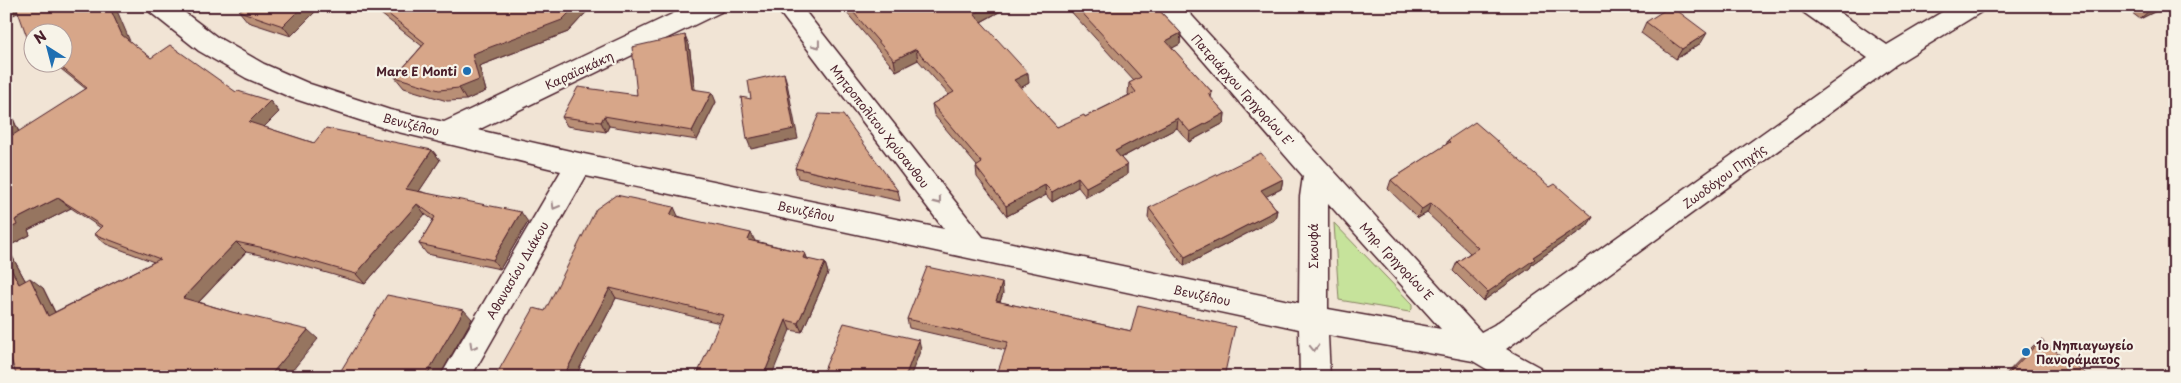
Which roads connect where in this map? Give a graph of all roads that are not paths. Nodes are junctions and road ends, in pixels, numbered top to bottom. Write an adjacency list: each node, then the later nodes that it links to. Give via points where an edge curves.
1 (159, 6): 8 (street, Βενιζέλου, via 208,44 275,81 362,111)
2 (712, 6): 8 (street, Καραϊσκάκη)
3 (787, 6): 11 (street, Μητροπολίτου Χρύσανθου, one-way to 11)
4 (1168, 6): 10 (street, Πατριάρχου Γρηγορίου Ε')
5 (1812, 6): 7 (street)
6 (1972, 6): 7 (street, Ζωοδόχου Πηγής)
7 (1886, 58): 13 (street, Ζωοδόχου Πηγής, via 1505,334)
8 (446, 133): 9 (street, Βενιζέλου)
9 (579, 164): 11 (street, Βενιζέλου); 14 (street, Αθανασίου Διάκου, one-way to 14)
10 (1316, 173): 12 (street, Σκουφά); 13 (street, Μηρ. Γρηγορίου Ε΄)
11 (973, 246): 12 (street, Βενιζέλου)
12 (1313, 319): 13 (street, Βενιζέλου); 15 (street, Σκουφά, one-way to 15)
13 (1478, 349): 16 (street)
14 (455, 377)
15 (1315, 377)
16 (1528, 377)

